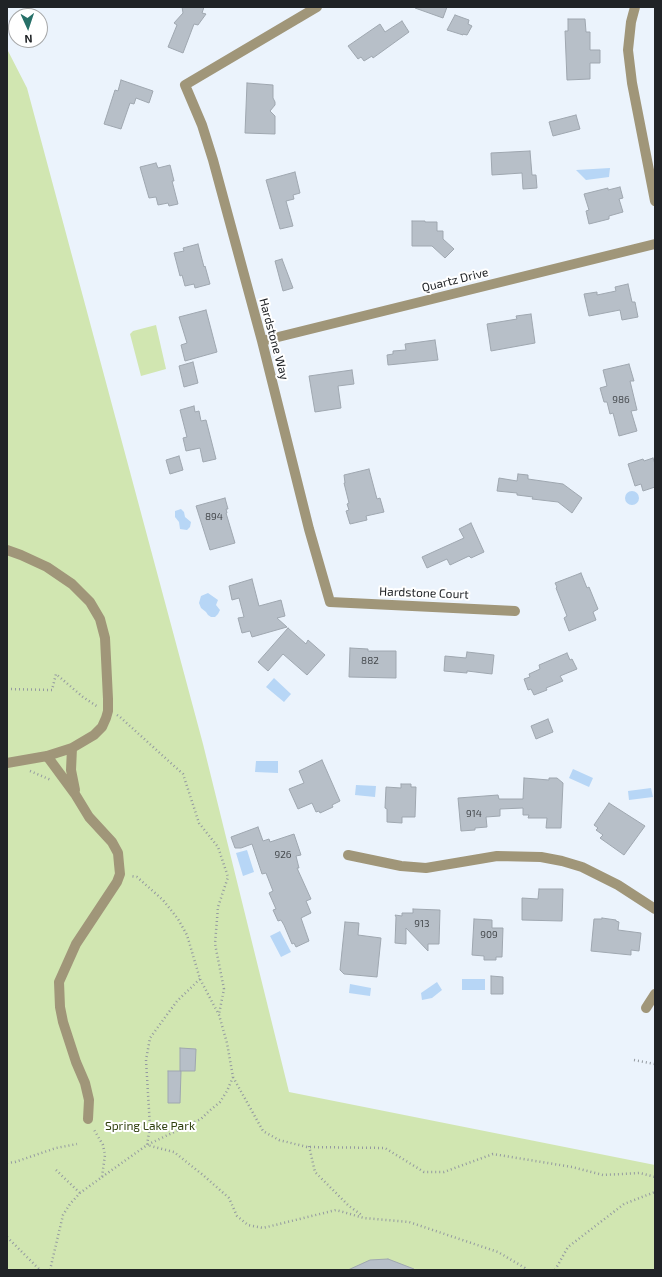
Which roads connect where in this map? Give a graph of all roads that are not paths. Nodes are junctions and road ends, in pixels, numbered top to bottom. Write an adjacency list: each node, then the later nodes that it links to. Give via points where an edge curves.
1 (317, 7): 5 (street, Hardstone Way, via 186,85 213,160)
2 (636, 7): 3 (street, via 631,22 628,50)
3 (655, 202)
4 (655, 244): 5 (street, Quartz Drive)
5 (262, 341): 7 (street, Hardstone Way, via 309,530)
6 (7, 550): 9 (street, via 48,567 72,584 90,602 100,619 105,638 108,711 102,727)
7 (330, 602): 8 (street, Hardstone Court)
8 (515, 611)
9 (72, 748): 10 (street); 12 (street, via 71,770)
10 (47, 756): 11 (street); 12 (street)
11 (9, 763)
12 (76, 794): 17 (street, via 89,817 112,842 118,853 120,874 76,944 59,982 63,1022 89,1100)
13 (348, 855): 14 (street, via 401,866 426,868 497,856 541,857 582,867 618,885)
14 (655, 909)
15 (655, 994): 16 (street)
16 (646, 1008)
17 (88, 1119)

